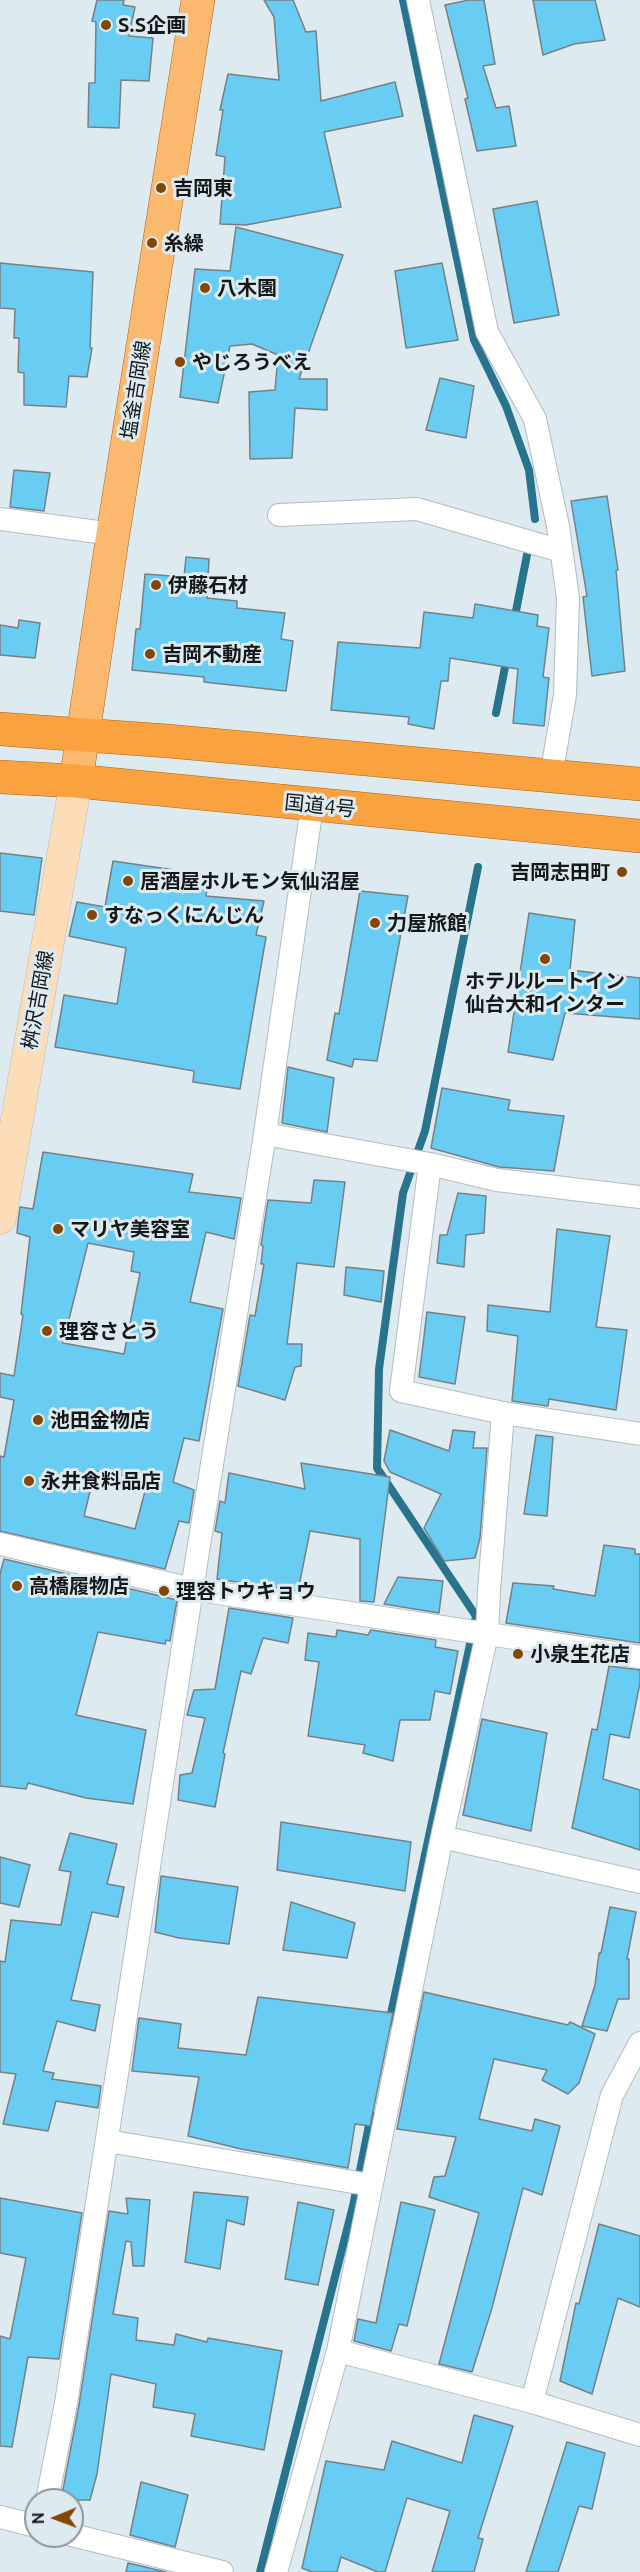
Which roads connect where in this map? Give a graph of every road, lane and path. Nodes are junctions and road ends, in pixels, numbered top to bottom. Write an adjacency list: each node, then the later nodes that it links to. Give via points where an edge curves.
1 (198, 0): 5 (main road, 塩釜吉岡線)
2 (418, 0): 6 (street, via 487,332 535,419)
3 (279, 515): 6 (street, via 417,509)
4 (0, 519): 5 (street)
5 (113, 534): 8 (main road, 塩釜吉岡線)
6 (561, 551): 9 (street, via 568,598 565,695)
7 (0, 729): 8 (highway)
8 (82, 735): 9 (highway); 11 (main road, 塩釜吉岡線)
9 (551, 776): 12 (highway)
10 (0, 777): 11 (highway, 国道4号)
11 (76, 781): 13 (highway, 国道4号); 18 (main road, 桝沢吉岡線)
12 (640, 784)
13 (312, 806): 14 (highway, 国道4号); 15 (street)
14 (640, 836)
15 (265, 1134): 16 (street); 22 (street)
16 (429, 1164): 17 (street, via 497,1180); 19 (street, via 401,1391)
17 (640, 1197)
18 (0, 1218)
19 (503, 1413): 20 (street); 23 (street)
20 (640, 1434)
21 (0, 1544): 22 (street)
22 (192, 1589): 23 (street); 28 (street)
23 (486, 1634): 24 (street); 25 (street)
24 (640, 1658)
25 (442, 1837): 26 (street); 29 (street)
26 (640, 1882)
27 (640, 2043): 31 (street, via 612,2095)
28 (107, 2141): 29 (street); 33 (street)
29 (370, 2185): 30 (street)
30 (338, 2351): 31 (street); 38 (street)
31 (532, 2402): 32 (street)
32 (640, 2434)
33 (49, 2488)
34 (0, 2517): 35 (street)
35 (24, 2523)
36 (84, 2538): 37 (street)
37 (222, 2572)
38 (276, 2572)

